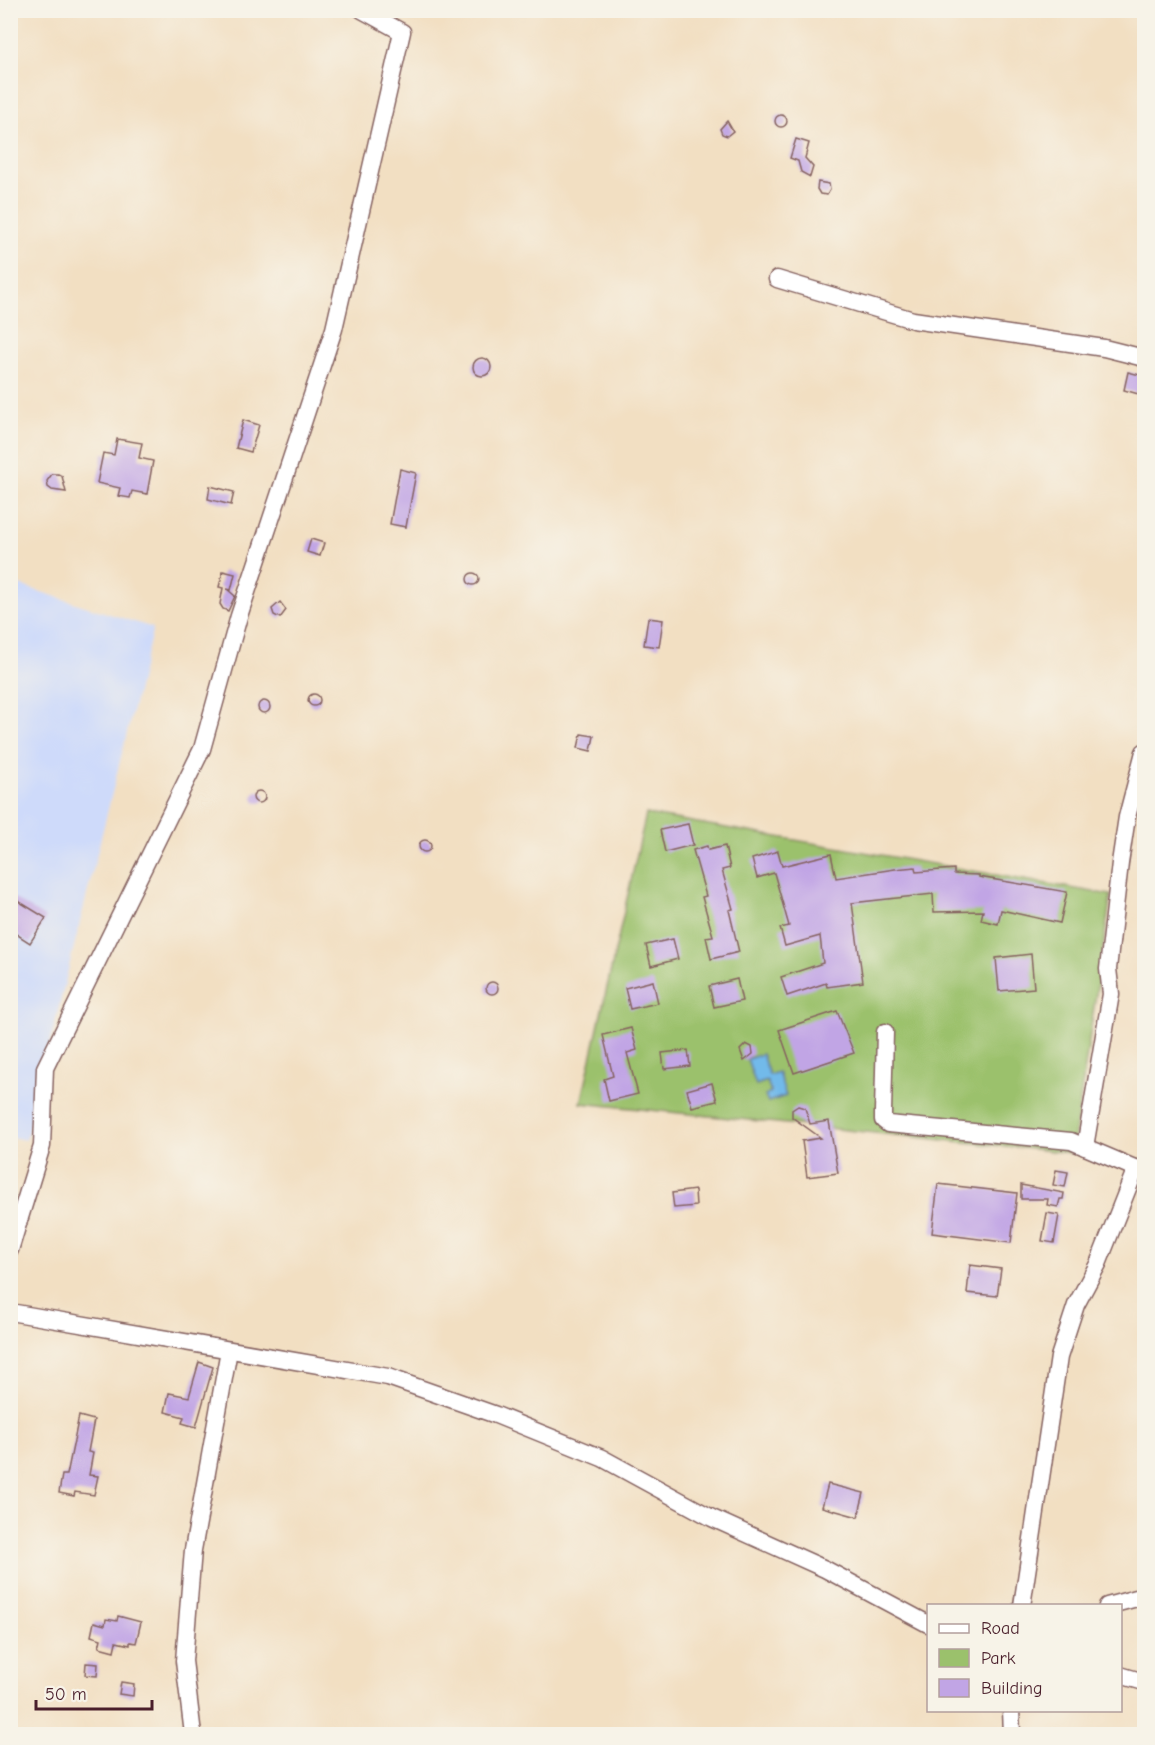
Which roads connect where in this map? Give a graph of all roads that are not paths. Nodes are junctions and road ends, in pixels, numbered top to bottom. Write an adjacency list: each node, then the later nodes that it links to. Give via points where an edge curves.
1 (362, 10): 8 (street, via 402,32 334,329 238,615 202,749 45,1068 42,1146)
2 (777, 279): 3 (street, via 913,320 1104,348)
3 (1144, 358)
4 (1144, 752): 6 (street, via 1119,863 1108,969 1111,994)
5 (885, 1032): 6 (street, via 883,1112 888,1124 1042,1138)
6 (1085, 1147): 7 (street)
7 (1140, 1170): 12 (street, via 1076,1305 1059,1357)
8 (10, 1250)
9 (10, 1312): 10 (street)
10 (229, 1350): 14 (street, via 388,1377 496,1415 602,1458 712,1518 825,1569); 18 (street, via 193,1550 184,1661)
11 (1144, 1596): 13 (street)
12 (1022, 1604)
13 (1111, 1604)
14 (927, 1623)
15 (1122, 1676): 16 (street)
16 (1144, 1682)
17 (1011, 1712): 19 (street)
18 (193, 1734)
19 (1012, 1734)

